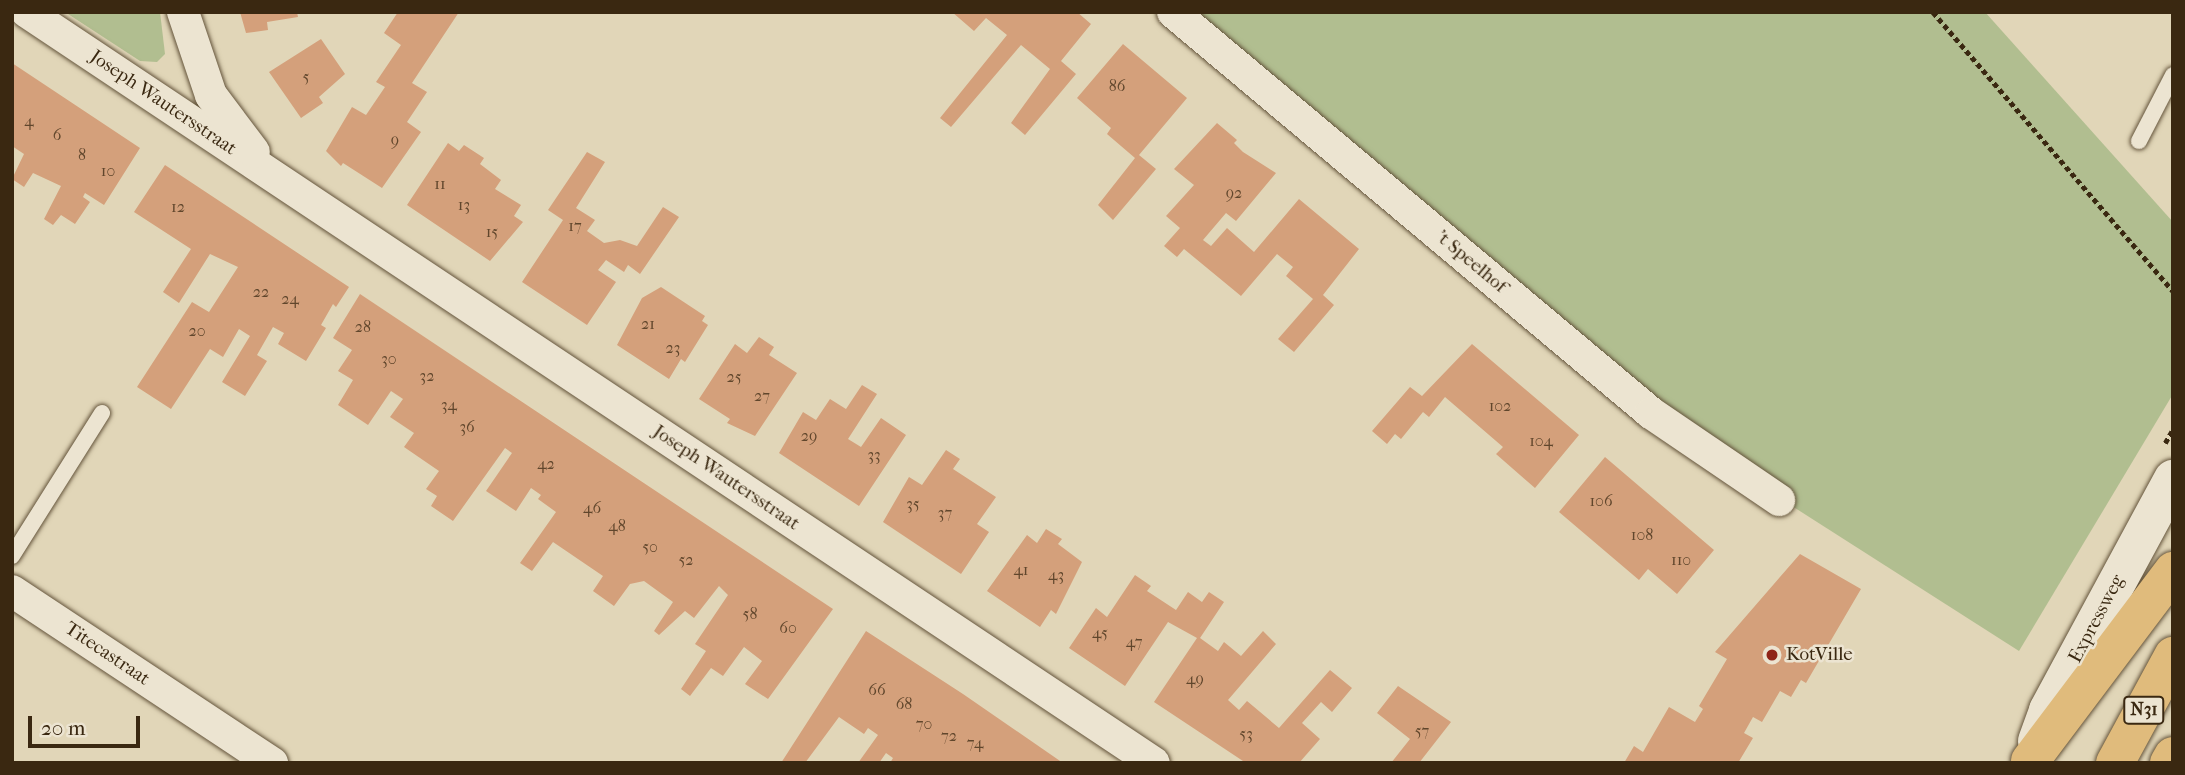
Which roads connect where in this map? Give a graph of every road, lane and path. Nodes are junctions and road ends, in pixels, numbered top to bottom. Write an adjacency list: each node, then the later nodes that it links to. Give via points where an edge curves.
1 (27, 12): 7 (street, Joseph Wautersstraat)
2 (183, 12): 7 (street, Joseph Wautersstraat, via 211,95 263,162)
3 (1173, 12): 11 (street, 't Speelhof, via 1651,414)
4 (1933, 12): 8 (path)
5 (2173, 75): 6 (lane)
6 (2139, 141)
7 (299, 193): 19 (street, Joseph Wautersstraat)
8 (2173, 291)
9 (102, 414): 12 (lane)
10 (2173, 479): 17 (street, Expressweg, via 2048,710)
11 (1779, 499)
12 (12, 556)
13 (2173, 571): 17 (highway)
14 (12, 591): 18 (street, Titecastraat)
15 (2173, 656): 20 (highway, N31)
16 (2173, 756): 21 (highway)
17 (2029, 762)
18 (272, 763)
19 (1154, 763)
20 (2115, 763)
21 (2169, 763)

